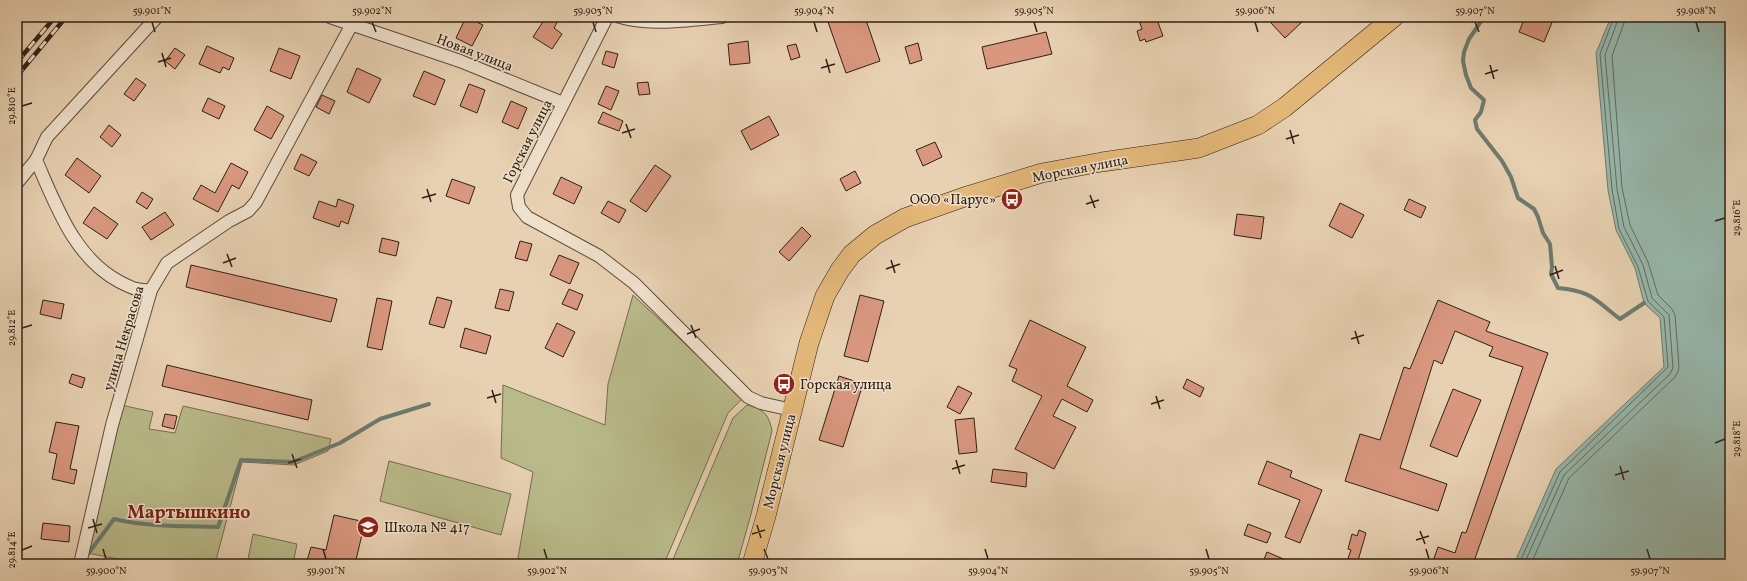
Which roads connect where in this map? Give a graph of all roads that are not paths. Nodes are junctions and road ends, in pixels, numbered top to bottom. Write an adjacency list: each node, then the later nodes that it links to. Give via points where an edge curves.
1 (157, 17): 9 (street, via 46,137)
2 (330, 17): 7 (street, Новая улица)
3 (607, 17): 8 (street, Горская улица)
4 (620, 17): 5 (street, via 633,21)
5 (722, 17)
6 (1394, 17): 12 (main road, Морская улица, via 1284,107 1258,125 1199,148 1035,175 905,218 875,235 852,254 825,296 809,342)
7 (352, 24): 8 (street, Новая улица, via 460,61); 11 (street, улица Некрасова, via 256,202 248,211 167,263)
8 (563, 103): 12 (street, Горская улица, via 517,195 519,207 527,217 599,256 634,283 748,397 761,403)
9 (36, 160): 10 (street); 11 (street, via 59,213 81,249 108,276 137,291)
10 (17, 183)
11 (151, 290): 13 (street, улица Некрасова, via 112,425)
12 (792, 410): 14 (main road, Морская улица)
13 (80, 564)
14 (752, 564)

